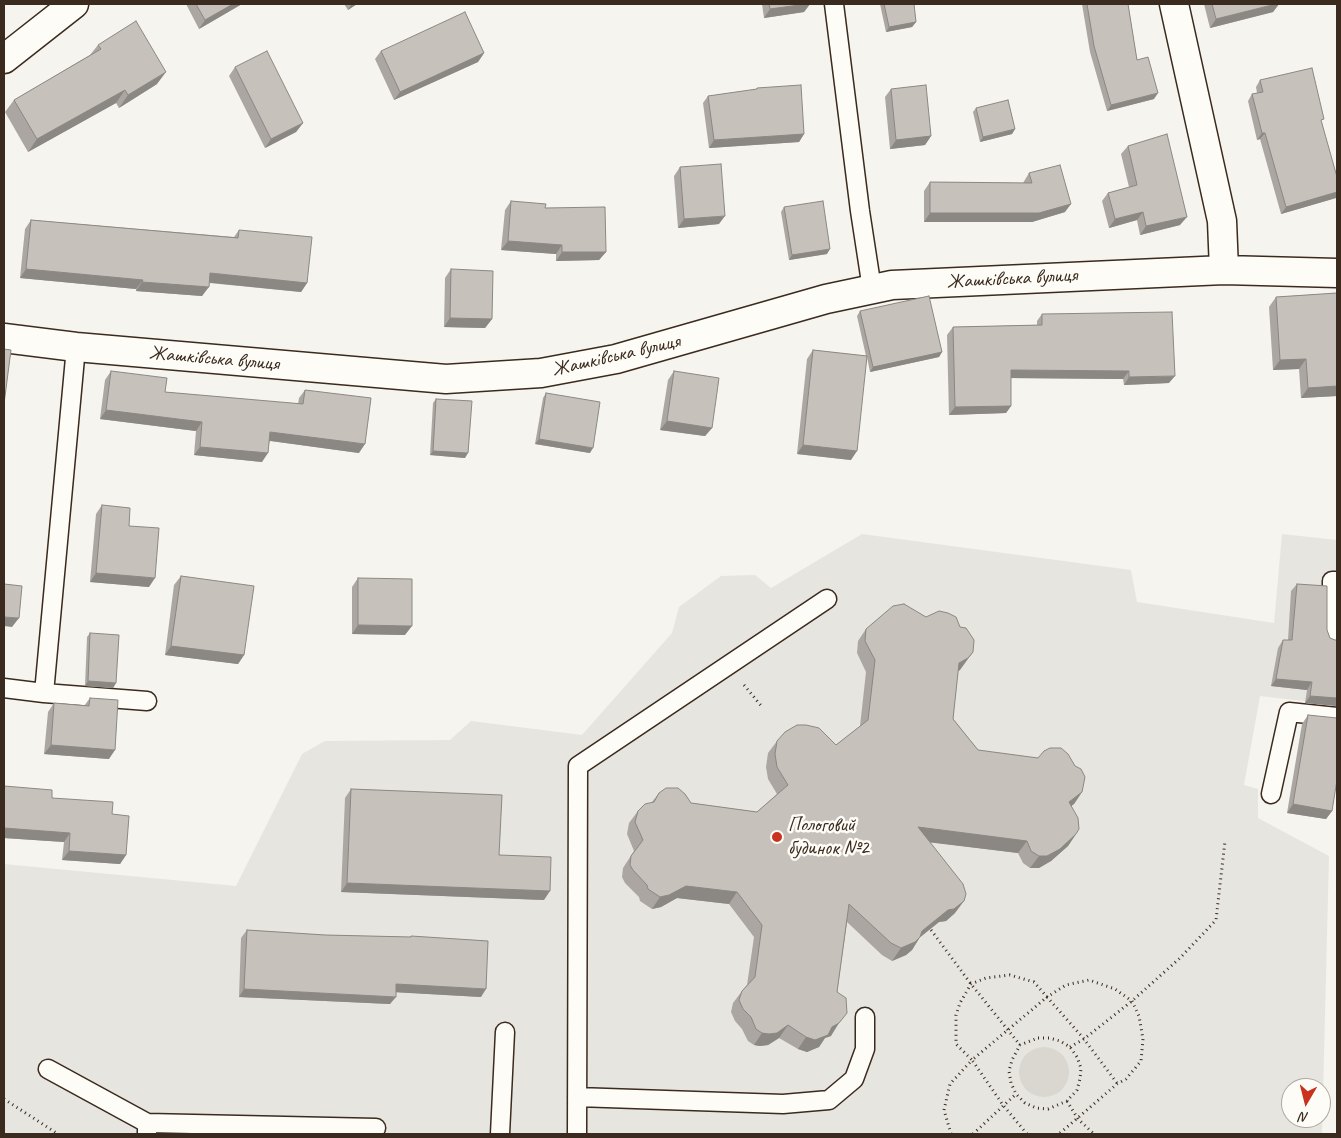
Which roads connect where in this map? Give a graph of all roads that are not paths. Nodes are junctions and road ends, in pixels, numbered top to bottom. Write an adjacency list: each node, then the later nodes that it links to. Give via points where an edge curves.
1 (74, 4): 4 (street)
2 (834, 4): 7 (lane)
3 (1174, 4): 5 (street, via 1222,221)
4 (4, 59)
5 (1224, 270): 6 (street, Жашківська вулиця); 7 (street, Жашківська вулиця, via 892,285)
6 (1337, 273)
7 (872, 289): 9 (street, Жашківська вулиця, via 826,298 616,359 541,373 446,379)
8 (4, 338): 9 (street, Жашківська вулиця)
9 (76, 347): 14 (lane)
10 (1337, 581): 12 (lane, via 1332,581 1332,637)
11 (827, 599): 21 (lane, via 578,766)
12 (1337, 638)
13 (4, 688): 14 (lane)
14 (44, 693): 15 (lane)
15 (147, 701)
16 (1337, 717): 17 (lane, via 1289,712)
17 (1271, 794)
18 (865, 1017): 21 (lane, via 865,1049 854,1079 829,1100 783,1104)
19 (505, 1032): 24 (lane)
20 (48, 1069): 23 (lane)
21 (577, 1097): 25 (lane)
22 (376, 1128): 23 (lane)
23 (147, 1129)
24 (500, 1134)
25 (577, 1134)

